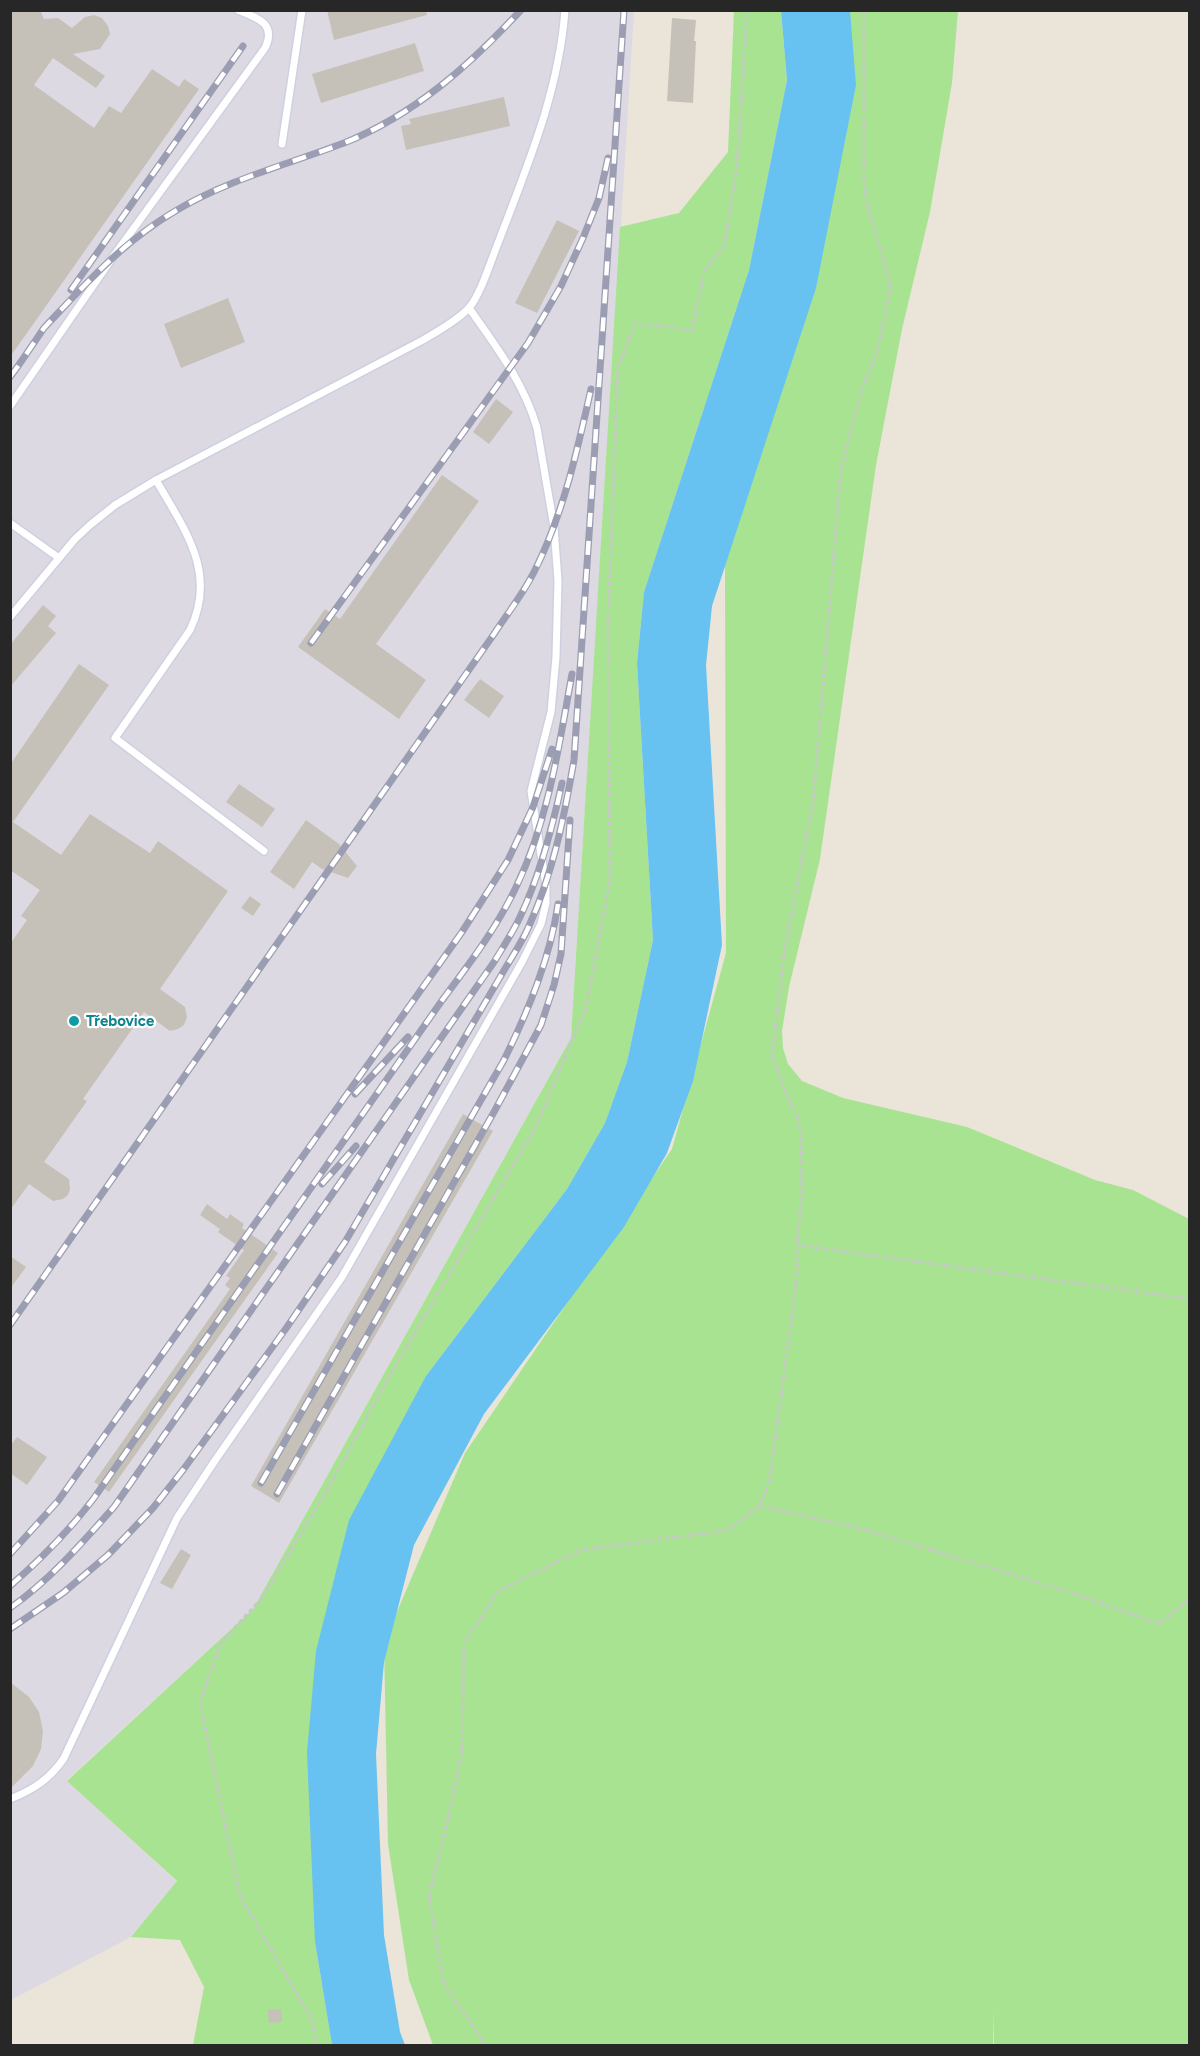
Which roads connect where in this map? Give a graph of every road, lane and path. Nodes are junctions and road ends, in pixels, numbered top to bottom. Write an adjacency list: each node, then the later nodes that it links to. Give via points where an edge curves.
1 (238, 10): 8 (lane, via 267,26 265,48)
2 (302, 10): 6 (lane)
3 (565, 10): 7 (lane, via 558,69 545,116 487,272)
4 (747, 10): 19 (path, via 737,168 724,247 704,271 692,331 635,324 618,367 608,625 610,880 586,1008 535,1128 261,1599 220,1644 200,1703 240,1896 311,2018)
5 (864, 10): 14 (path, via 864,179 890,291 877,352 861,392 841,468 813,803 784,954 772,1056 798,1116 801,1133 802,1190)
6 (282, 144)
7 (469, 308): 9 (lane, via 423,340); 18 (lane, via 511,368 532,413 556,545 554,687 531,791 546,886 541,924 342,1277 177,1518 64,1758 41,1784)
8 (10, 406)
9 (156, 480): 11 (lane, via 103,514); 13 (lane, via 198,560 201,595 190,630 115,738)
10 (10, 522): 11 (lane)
11 (59, 558): 12 (lane)
12 (10, 617)
13 (264, 851)
14 (797, 1245): 15 (path); 16 (path, via 797,1275 770,1479)
15 (1190, 1299)
16 (760, 1506): 17 (path, via 859,1528 1076,1594 1159,1624); 20 (path, via 728,1530 581,1550 500,1590 464,1642 462,1749 429,1897 444,1984)
17 (1190, 1598)
18 (10, 1799)
19 (317, 2046)
20 (486, 2046)

